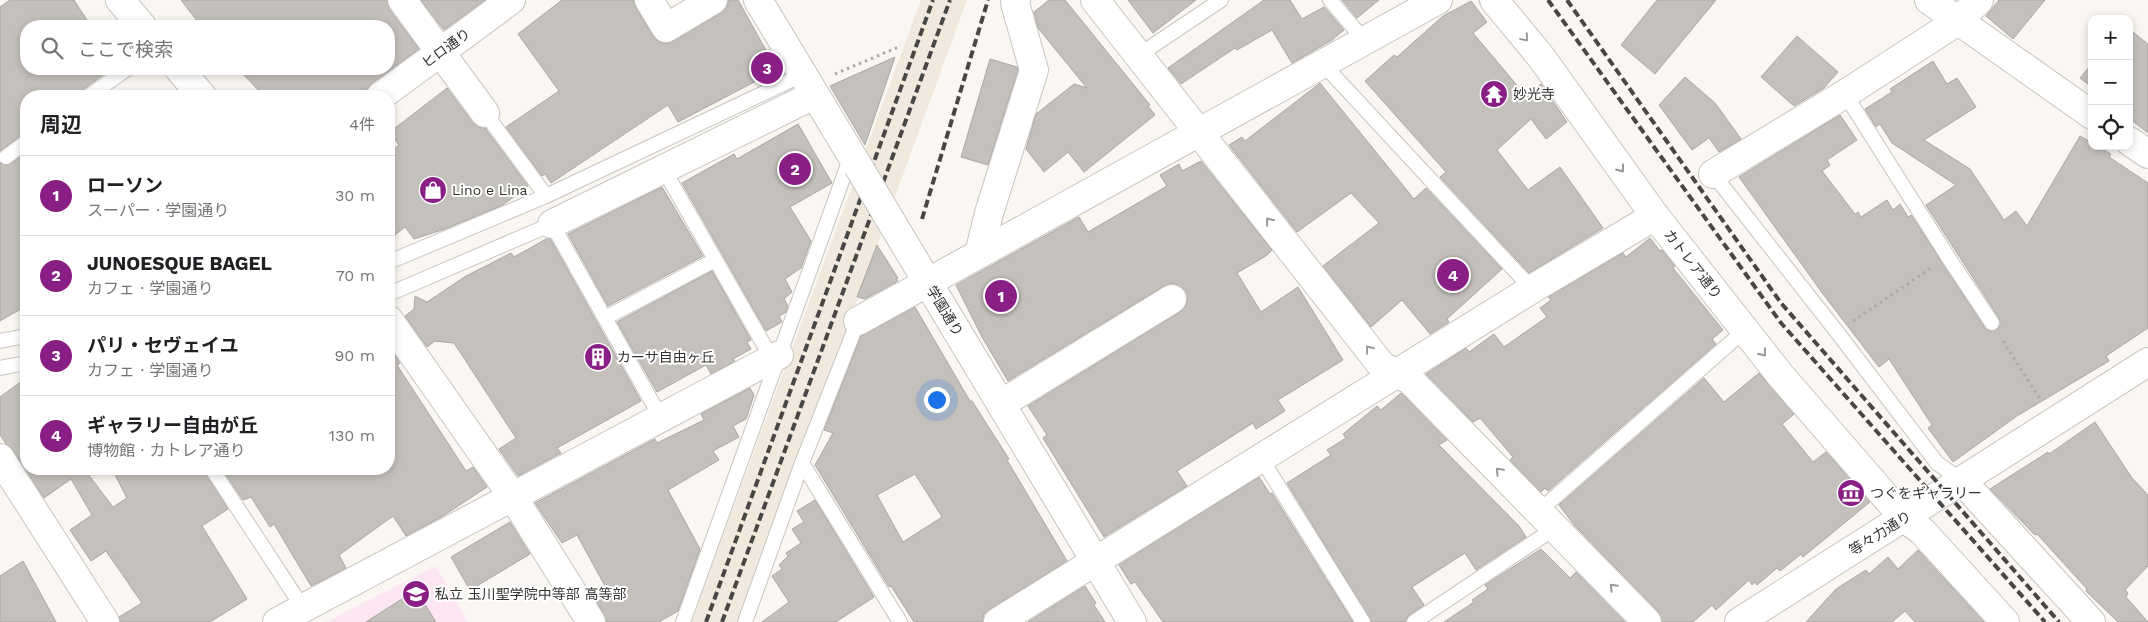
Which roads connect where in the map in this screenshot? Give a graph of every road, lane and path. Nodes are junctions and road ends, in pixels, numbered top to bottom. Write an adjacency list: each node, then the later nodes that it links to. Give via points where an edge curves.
1 (120, 0): 15 (street)
2 (402, 0): 18 (street)
3 (511, 0): 18 (street, ヒロ通り)
4 (649, 0): 5 (street, via 666,28)
5 (714, 0)
6 (758, 0): 23 (street, 学園通り)
7 (1016, 0): 41 (street, via 1034,70)
8 (1095, 0): 19 (street)
9 (1221, 0): 19 (lane)
10 (1330, 0): 17 (lane)
11 (1438, 0): 17 (street)
12 (1494, 0): 39 (street, カトレア通り, one-way to 39, via 1541,57)
13 (1929, 0): 16 (street)
14 (1979, 0): 16 (street)
15 (137, 20)
16 (1958, 21): 27 (street); 28 (street)
17 (1365, 41): 20 (street)
18 (440, 52): 26 (street, ヒロ通り); 29 (street)
19 (1139, 55): 30 (street)
20 (1323, 64): 30 (street); 46 (lane)
21 (119, 75): 24 (lane)
22 (184, 75): 25 (street)
23 (808, 85): 35 (street, 学園通り); 36 (street); 38 (lane)
24 (97, 90)
25 (197, 90)
26 (389, 90)
27 (1845, 94): 37 (street); 42 (lane)
28 (2088, 112)
29 (485, 113): 38 (lane)
30 (1200, 132): 41 (street); 61 (street, one-way to 30, via 1382,366)
31 (2133, 144): 33 (street)
32 (20, 146): 34 (lane)
33 (2148, 154)
34 (6, 157)
35 (854, 161): 45 (street, 学園通り, bridge); 57 (lane)
36 (663, 168): 40 (street); 44 (lane)
37 (1713, 174): 54 (lane)
38 (546, 196): 43 (lane)
39 (1654, 216): 46 (street); 53 (street, カトレア通り)
40 (552, 224): 47 (lane); 49 (lane)
41 (979, 254): 45 (street)
42 (1948, 257): 51 (lane); 54 (path)
43 (395, 259)
44 (715, 260): 49 (lane); 57 (lane)
45 (928, 283): 50 (street); 62 (street, 学園通り)
46 (1532, 289): 61 (street)
47 (395, 291)
48 (1172, 299): 62 (street)
49 (605, 318): 63 (lane)
50 (858, 322): 67 (lane)
51 (1992, 323): 64 (path)
52 (395, 329): 70 (street)
53 (1745, 330): 71 (street, カトレア通り, one-way to 71); 72 (lane)
54 (1838, 332): 69 (lane, via 1937,463)
55 (20, 337): 56 (lane)
56 (0, 341)
57 (776, 357): 63 (street); 78 (lane)
58 (2148, 362): 64 (street, 等々力通り)
59 (20, 364): 60 (lane)
60 (0, 368)
61 (1398, 372): 66 (street); 72 (street, one-way to 61, via 1410,380)
62 (1001, 404): 73 (street, 学園通り)
63 (661, 418): 70 (street)
64 (2054, 421): 69 (street, 等々力通り)
65 (0, 458): 75 (street)
66 (1261, 458): 73 (street); 83 (lane)
67 (802, 463): 79 (lane); 80 (lane)
68 (216, 475): 74 (lane)
69 (1962, 481): 71 (street, 等々力通り); 88 (street)
70 (513, 497): 74 (street); 77 (street)
71 (1904, 518): 86 (street, 等々力通り); 87 (street, カトレア通り, via 1922,531)
72 (1547, 519): 84 (lane); 85 (street, one-way to 72)
73 (1095, 561): 81 (street); 82 (street, 学園通り)
74 (303, 608): 76 (street)
75 (105, 622)
76 (277, 622)
77 (591, 622)
78 (683, 622)
79 (745, 622)
80 (900, 622)
81 (998, 622)
82 (1132, 622)
83 (1363, 622)
84 (1414, 622)
85 (1647, 622)
86 (1738, 622)
87 (2004, 622)
88 (2091, 622)

